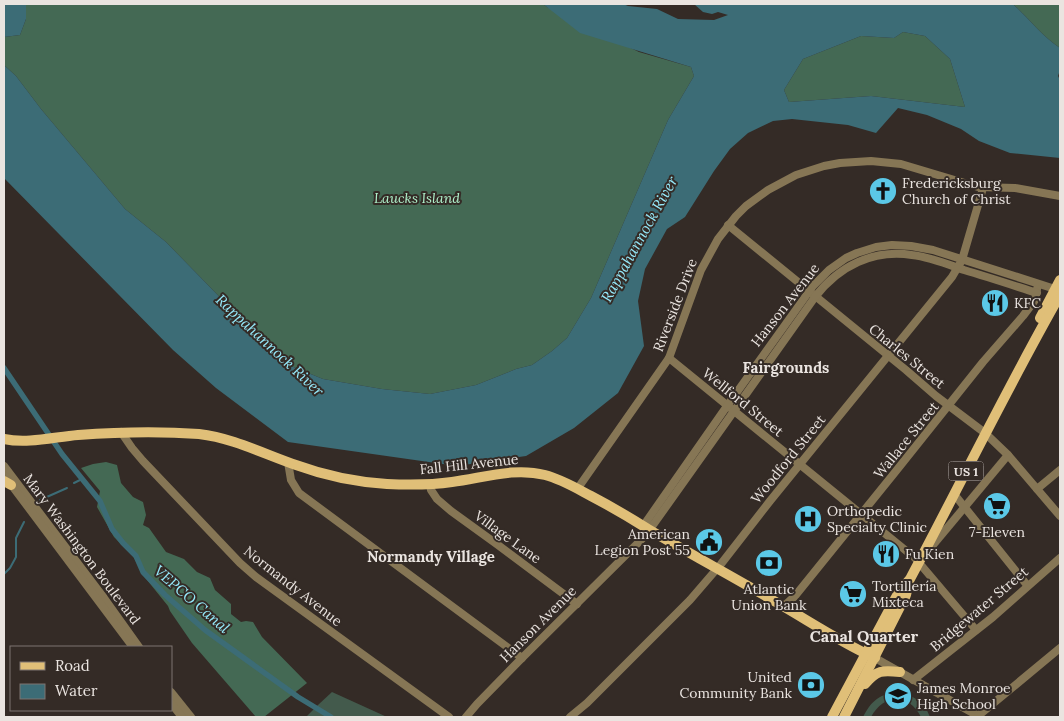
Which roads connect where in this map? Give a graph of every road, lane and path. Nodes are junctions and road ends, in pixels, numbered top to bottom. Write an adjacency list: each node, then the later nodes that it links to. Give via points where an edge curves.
1 (983, 188): 2 (street, Riverside Drive, via 1015,188); 3 (street, Riverside Drive, via 901,164 871,161 840,163 796,176 768,190); 4 (street, Woodford Street)
2 (1060, 196)
3 (728, 225): 9 (street, Charles Street); 13 (street, Riverside Drive, via 701,270)
4 (962, 260): 5 (street, Woodford Street); 6 (street, Hanson Avenue); 9 (street, Hanson Avenue, via 911,246 876,247 838,262 825,273)
5 (958, 268): 8 (street, Hanson Avenue); 9 (street, Hanson Avenue, via 914,255 884,255 847,267); 12 (street, Woodford Street)
6 (1038, 284): 7 (street, Hanson Avenue); 8 (street, Wallace Street)
7 (1058, 292): 11 (main road, US 1); 14 (main road, US 1)
8 (1037, 293): 10 (street, Wallace Street)
9 (812, 294): 12 (street, Charles Street); 15 (street, Hanson Avenue); 17 (street, Hanson Avenue)
10 (1027, 310): 11 (street); 16 (street, Wallace Street)
11 (1041, 317): 14 (main road, US 1, via 1030,338)
12 (889, 356): 16 (street, Charles Street); 25 (street, Woodford Street)
13 (669, 358): 15 (street, Wellford Street); 31 (street, Riverside Drive)
14 (1023, 363): 19 (main road, US 1)
15 (727, 406): 17 (street, Wellford Street); 37 (street, Hanson Avenue, via 646,522)
16 (949, 406): 19 (street, Charles Street); 35 (street, Wallace Street)
17 (734, 411): 25 (street, Wellford Street); 37 (street, Hanson Avenue)
18 (121, 432): 21 (main road, Fall Hill Avenue); 24 (main road, Fall Hill Avenue, via 220,438); 58 (street, Normandy Avenue, via 143,461 256,577)
19 (985, 433): 23 (street, Charles Street); 33 (main road, US 1)
20 (4, 439): 21 (main road, Fall Hill Avenue)
21 (28, 440): 22 (main road, Fall Hill Avenue)
22 (4, 447)
23 (1008, 455): 32 (street, Charles Street); 34 (street)
24 (288, 462): 30 (main road, Fall Hill Avenue, via 344,480); 49 (street, via 291,480 299,493)
25 (800, 464): 35 (street, Wellford Street); 40 (street, Woodford Street)
26 (4, 466): 46 (street, Mary Washington Boulevard)
27 (1060, 470): 32 (street)
28 (4, 475): 29 (street, Mary Washington Boulevard)
29 (7, 483): 45 (street, Mary Washington Boulevard)
30 (430, 484): 31 (main road, Fall Hill Avenue, via 519,472 542,474); 42 (street, Village Lane, via 437,499 451,512)
31 (578, 488): 37 (main road, Fall Hill Avenue)
32 (1037, 489): 36 (street, Charles Street)
33 (954, 494): 34 (street); 39 (main road, US 1)
34 (965, 508): 39 (street); 41 (street)
35 (861, 514): 39 (street, Wellford Street); 43 (street, Wallace Street)
36 (1060, 516)
37 (648, 529): 40 (main road, Fall Hill Avenue); 42 (street, Hanson Avenue, via 645,536)
38 (1060, 558): 41 (street, Bridgewater Street)
39 (919, 562): 44 (street, Wellford Street); 48 (main road, US 1, via 895,599)
40 (716, 568): 43 (main road, Fall Hill Avenue); 60 (street, Woodford Street, via 679,611 587,704)
41 (1028, 585): 44 (street, Bridgewater Street)
42 (577, 604): 49 (street, Hanson Avenue)
43 (784, 606): 48 (main road, Fall Hill Avenue)
44 (976, 630): 51 (street, Bridgewater Street)
45 (132, 646)
46 (138, 646)
47 (1060, 648): 55 (street)
48 (871, 656): 50 (street, Fall Hill Avenue); 53 (main road, US 1); 61 (main road, US 1)
49 (522, 658): 59 (street, Hanson Avenue)
50 (900, 672): 51 (street, Fall Hill Avenue); 53 (main road, via 878,672)
51 (913, 680): 55 (street, Fall Hill Avenue)
52 (172, 693): 57 (street)
53 (856, 694): 62 (main road, US 1)
54 (172, 704): 56 (street)
55 (979, 716)
56 (182, 717)
57 (191, 717)
58 (449, 717)
59 (466, 717)
60 (570, 717)
61 (832, 717)
62 (844, 717)

